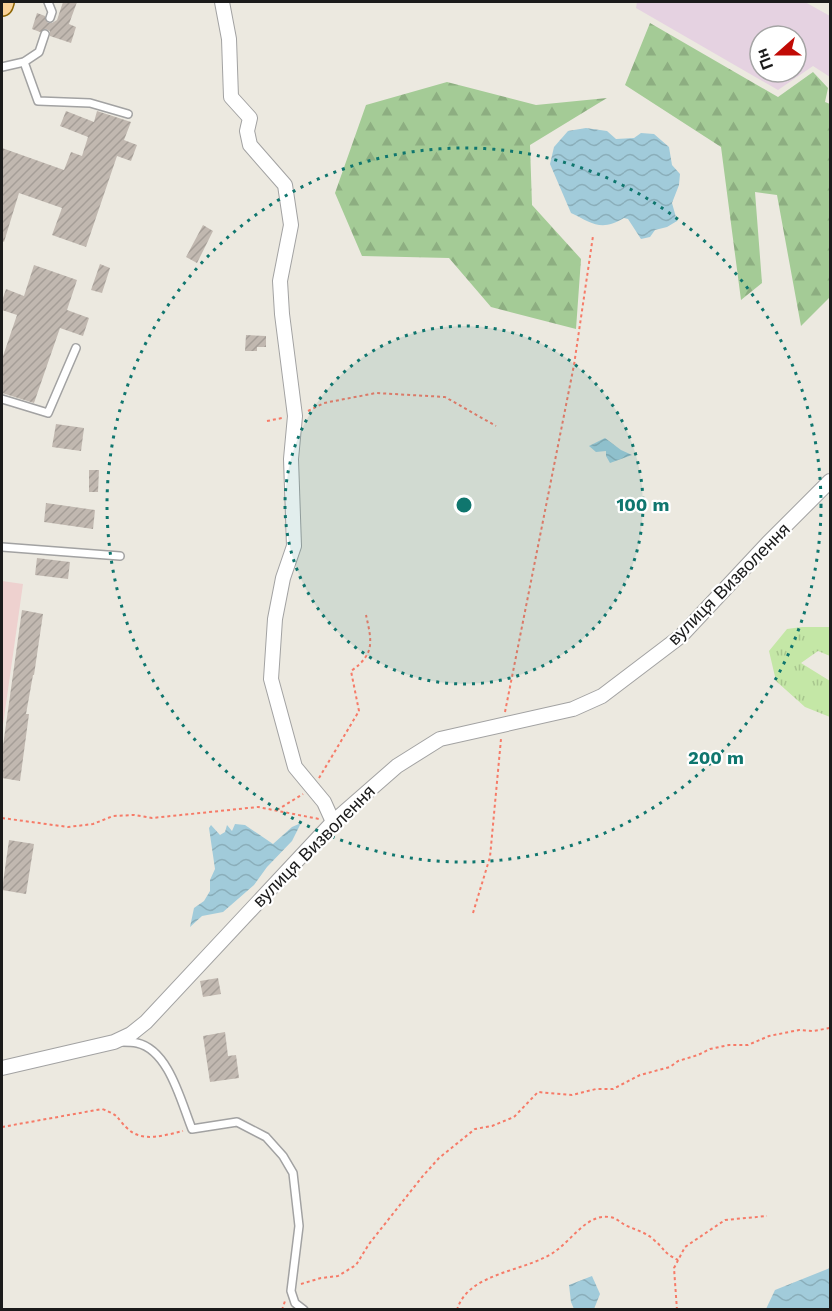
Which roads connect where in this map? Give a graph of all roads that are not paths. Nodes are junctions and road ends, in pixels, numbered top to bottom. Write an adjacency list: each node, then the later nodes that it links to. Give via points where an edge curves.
1 (48, 2): 3 (lane)
2 (222, 2): 13 (street, via 229,39 231,97 250,118 250,145 285,185 291,225 280,281 295,416 291,459 294,546 275,619 271,679 295,767 324,802)
3 (50, 18)
4 (45, 34): 5 (lane, via 39,52)
5 (24, 62): 6 (lane); 7 (lane, via 38,101 90,103)
6 (2, 67)
7 (128, 114)
8 (76, 348): 9 (lane, via 48,412)
9 (2, 399)
10 (831, 481): 13 (street, вулиця Визволення, via 681,636 602,696 573,709 440,739 397,766)
11 (2, 547): 12 (lane)
12 (120, 556)
13 (333, 822): 14 (street, вулиця Визволення, via 146,1022)
14 (114, 1042): 15 (street, вулиця Визволення); 16 (lane, via 138,1043 157,1054 192,1130 237,1122 266,1137 283,1156 293,1173 299,1226 291,1291 295,1303)
15 (2, 1068)
16 (304, 1310)

